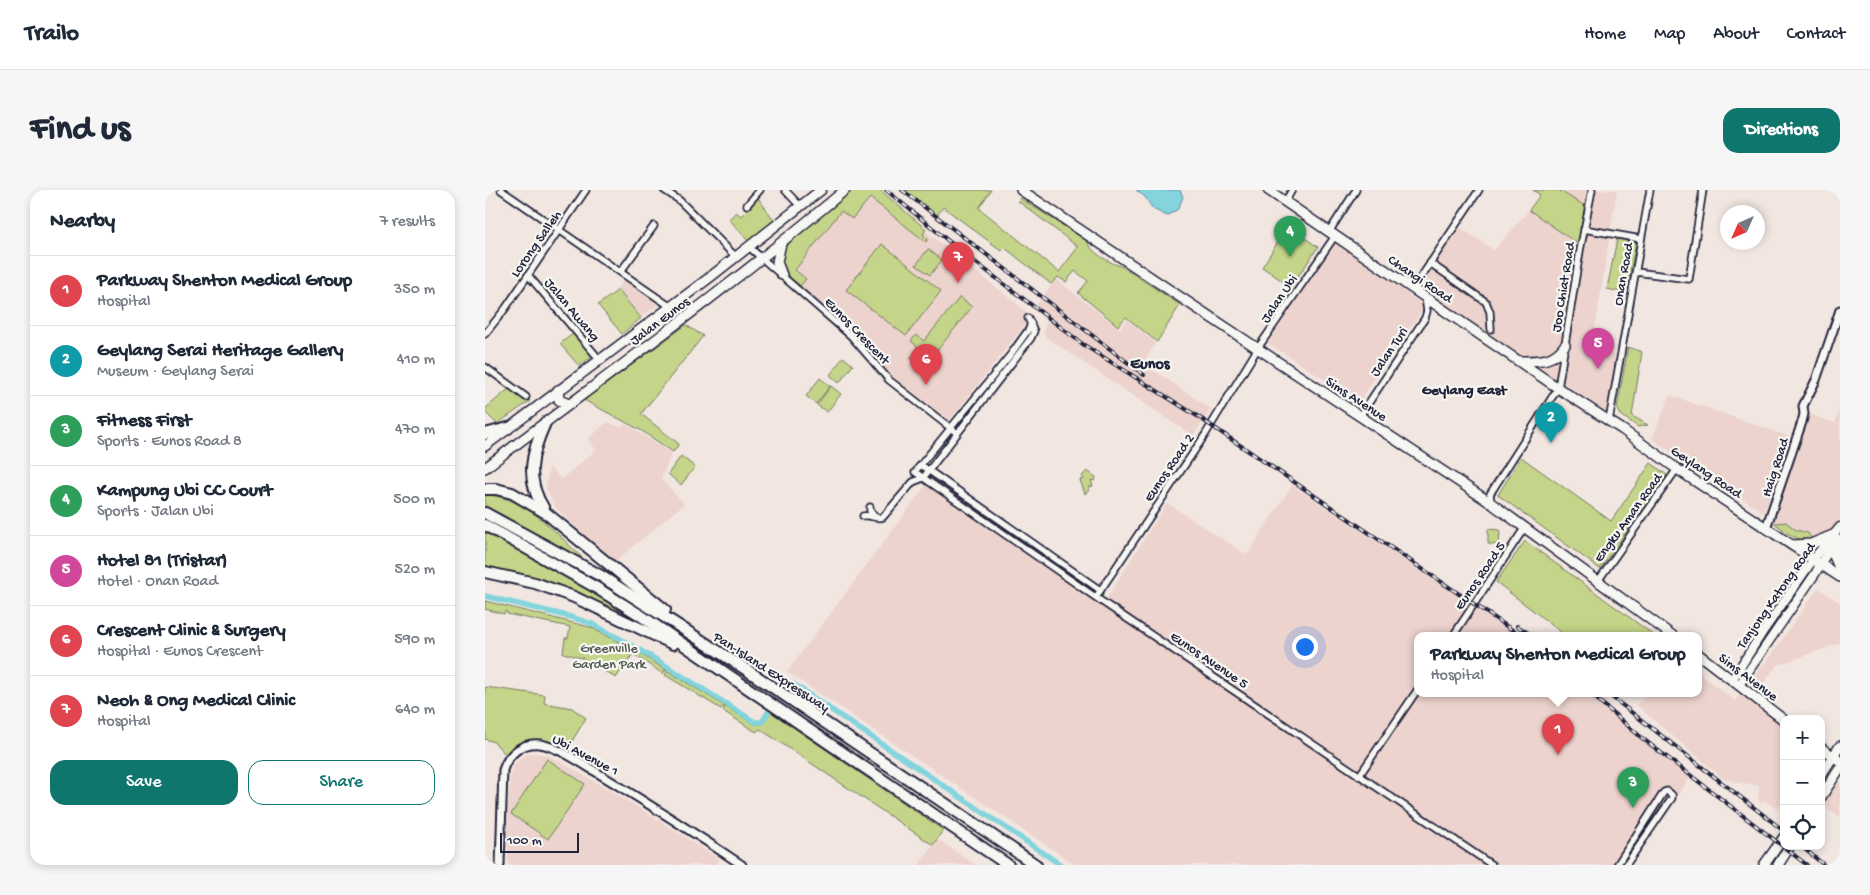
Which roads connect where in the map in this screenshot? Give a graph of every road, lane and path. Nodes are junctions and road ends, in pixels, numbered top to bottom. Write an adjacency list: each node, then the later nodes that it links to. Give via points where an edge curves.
1 (501, 190): 21 (street)
2 (586, 190): 21 (street, Lorong Salleh)
3 (664, 190): 26 (street, via 679,200)
4 (760, 190): 17 (street)
5 (785, 190): 18 (street)
6 (821, 190): 18 (main road, Jalan Eunos)
7 (845, 190): 24 (main road, Jalan Eunos)
8 (1021, 190): 42 (main road, Sims Avenue)
9 (1268, 190): 16 (main road, Changi Road)
10 (1479, 190): 28 (street)
11 (1592, 190): 20 (street, Joo Chiat Road)
12 (1650, 190): 23 (street, Onan Road)
13 (1703, 190): 30 (street, via 1689,279)
14 (1290, 191): 16 (street)
15 (1355, 191): 22 (street, Jalan Ubi)
16 (1285, 202): 22 (main road, Changi Road)
17 (747, 205)
18 (800, 206): 25 (main road, Jalan Eunos)
19 (654, 226): 29 (street)
20 (1584, 229): 23 (street); 41 (street, Joo Chiat Road)
21 (560, 230): 29 (street); 31 (street, Lorong Salleh)
22 (1332, 234): 34 (main road, Changi Road); 42 (street, Jalan Ubi)
23 (1641, 240): 30 (street, Onan Road)
24 (781, 243): 27 (main road, Jalan Eunos); 32 (main road, via 777,262)
25 (749, 247): 26 (main road, Jalan Eunos); 27 (street, Eunos Crescent)
26 (736, 257): 33 (main road, Jalan Eunos)
27 (762, 258): 32 (street, Eunos Crescent); 35 (main road, Jalan Eunos)
28 (1430, 263): 34 (street); 39 (street, via 1486,302)
29 (621, 271): 37 (street)
30 (1636, 272): 51 (street, Onan Road)
31 (528, 275): 40 (street, Lorong Salleh); 43 (street, Jalan Awang)
32 (782, 275): 54 (street, Eunos Crescent, via 851,336 889,380)
33 (709, 278): 35 (main road, via 720,280); 37 (main road, Jalan Eunos)
34 (1413, 289): 36 (main road, Changi Road)
35 (721, 291): 49 (main road, Jalan Eunos)
36 (1425, 297): 44 (main road, Changi Road); 50 (street, Jalan Turi, via 1425,318)
37 (671, 307): 43 (main road, Jalan Eunos)
38 (1840, 310): 75 (street, Haig Road)
39 (1491, 329)
40 (485, 334)
41 (1565, 345): 44 (main road, via 1551,359); 46 (street, Joo Chiat Road)
42 (1258, 348): 50 (main road, Sims Avenue); 84 (street, Eunos Road 2, via 1205,435)
43 (600, 360): 47 (main road, Jalan Eunos)
44 (1520, 361): 46 (main road, Changi Road)
45 (485, 367): 48 (street)
46 (1558, 388): 51 (main road, Geylang Road); 66 (street, via 1490,494)
47 (558, 390): 49 (main road, via 559,400); 53 (main road, Jalan Eunos)
48 (526, 397)
49 (569, 404): 52 (main road, Jalan Eunos)
50 (1360, 416): 66 (main road, Sims Avenue)
51 (1609, 421): 60 (main road, Geylang Road)
52 (545, 423): 59 (main road, Jalan Eunos); 69 (highway, via 533,454 531,473 538,500)
53 (508, 428): 56 (highway); 57 (main road, Jalan Eunos)
54 (951, 428): 55 (street, Eunos Crescent); 55 (street, via 1011,354 1029,329 1030,321 1034,331 1031,338); 58 (street)
55 (957, 433): 61 (street)
56 (485, 434)
57 (485, 446)
58 (921, 465): 61 (street); 62 (street)
59 (485, 468)
60 (1677, 469): 75 (main road, Geylang Road); 83 (street, Engku Aman Road)
61 (928, 470): 63 (street); 84 (street)
62 (915, 472): 63 (street, Eunos Avenue 5); 64 (street)
63 (923, 478): 64 (street); 85 (street, Eunos Avenue 5)
64 (913, 482): 71 (street, via 884,516)
65 (485, 489): 69 (highway, via 512,493)
66 (1491, 503): 73 (main road, Sims Avenue)
67 (870, 507): 71 (street)
68 (485, 513): 77 (highway, Pan-Island Expressway)
69 (546, 513): 88 (highway)
70 (863, 516): 71 (street)
71 (876, 517)
72 (485, 525): 77 (highway, Pan-Island Expressway)
73 (1525, 527): 83 (main road, Sims Avenue); 86 (street, Eunos Road 5)
74 (1840, 527): 76 (main road, Tanjong Katong Road)
75 (1766, 528): 78 (main road, Geylang Road)
76 (1837, 537): 78 (main road); 79 (main road, Tanjong Katong Road); 80 (main road, via 1834,556)
77 (526, 541): 88 (highway, Pan-Island Expressway, via 601,576); 89 (highway, Pan-Island Expressway)
78 (1792, 545): 79 (main road, Geylang Road)
79 (1817, 562): 82 (main road, Geylang Road); 91 (main road, Tanjong Katong Road)
80 (1840, 570)
81 (485, 572): 89 (highway, via 535,583 574,597)
82 (1840, 577)
83 (1598, 581): 87 (main road, Sims Avenue)
84 (1101, 590): 85 (street, Eunos Road 2)
85 (1096, 597): 99 (street, Eunos Avenue 5)
86 (1456, 632)
87 (1668, 632)
88 (696, 637): 108 (highway, Pan-Island Expressway)
89 (691, 650): 107 (highway, Pan-Island Expressway)
90 (1702, 657): 91 (main road, Sims Avenue)
91 (1736, 682): 93 (main road, Sims Avenue)
92 (1414, 695): 99 (street)
93 (1780, 717)
94 (1840, 746): 96 (main road)
95 (1825, 751): 96 (main road)
96 (1836, 759): 98 (main road)
97 (1840, 768): 101 (main road)
98 (1825, 771)
99 (1359, 776): 109 (street, Eunos Avenue 5)
100 (1840, 780): 101 (main road)
101 (1830, 783): 102 (main road)
102 (1825, 791)
103 (1780, 843): 112 (main road)
104 (1787, 850): 113 (main road)
105 (500, 865): 106 (street, Ubi Avenue 1, via 503,770 514,752 533,744 550,747 587,767)
106 (742, 865)
107 (1008, 865)
108 (1036, 865)
109 (1493, 865)
110 (1617, 865): 111 (street, via 1667,791 1672,795 1671,800)
111 (1626, 865)
112 (1764, 865)
113 (1778, 865)

